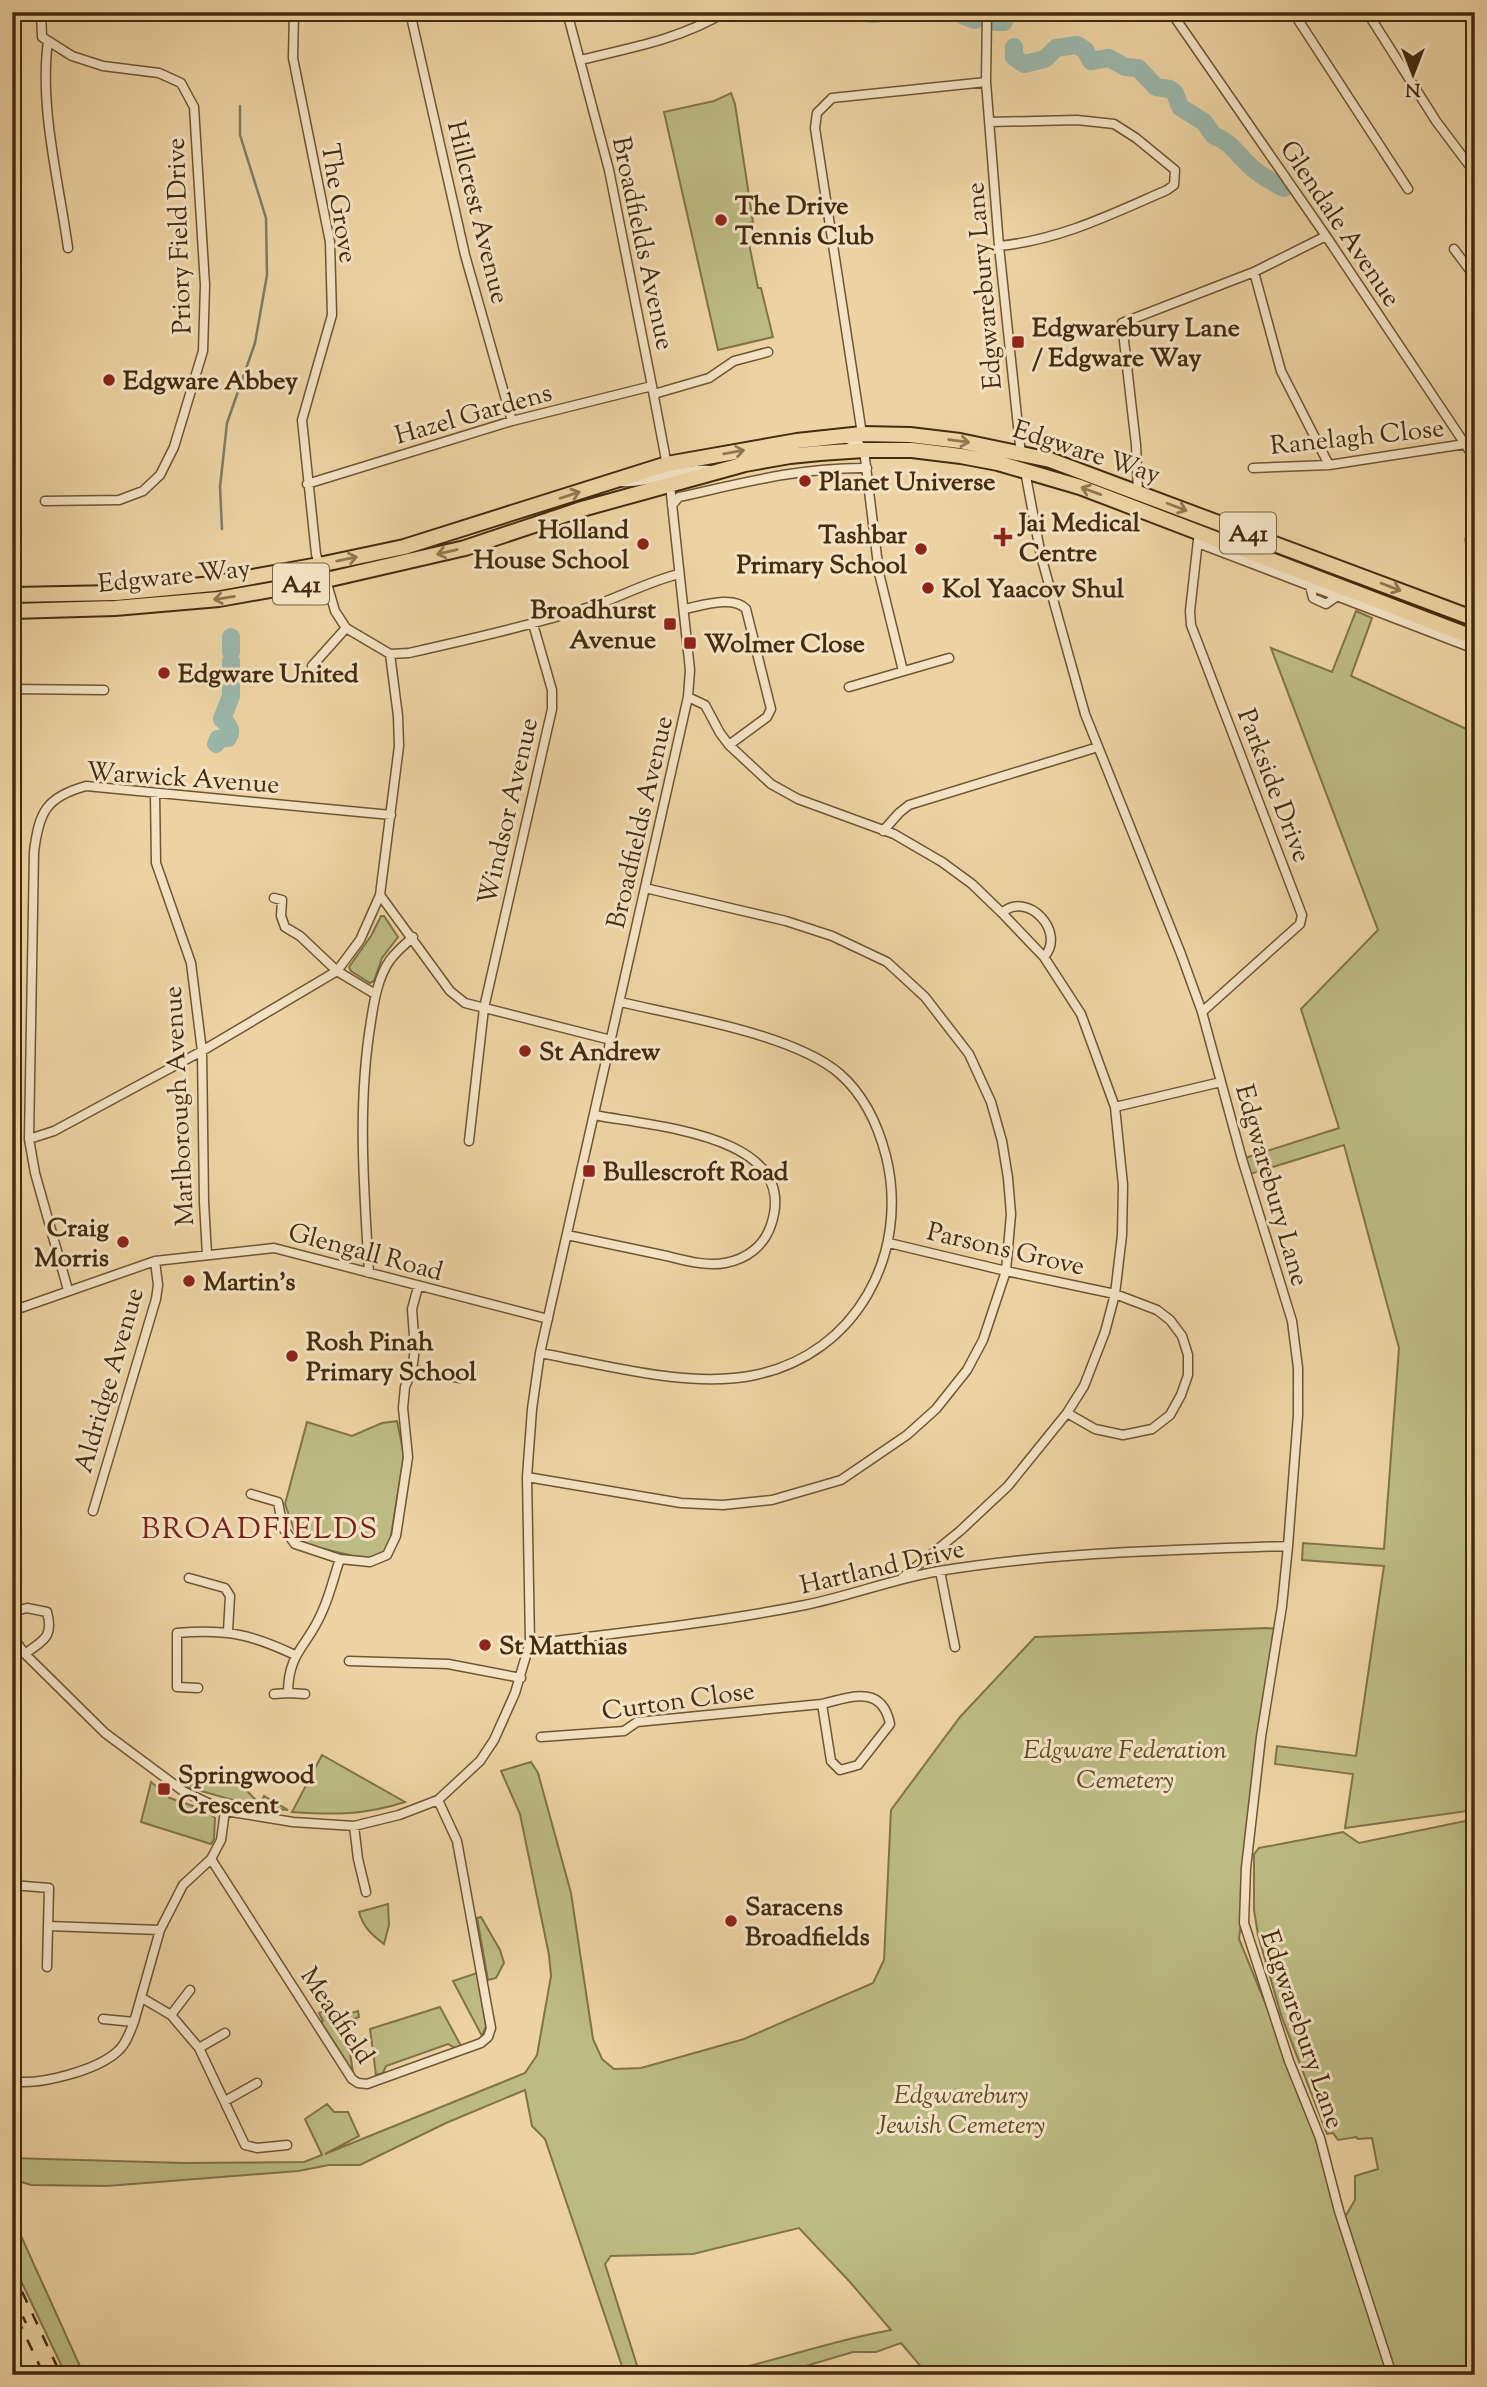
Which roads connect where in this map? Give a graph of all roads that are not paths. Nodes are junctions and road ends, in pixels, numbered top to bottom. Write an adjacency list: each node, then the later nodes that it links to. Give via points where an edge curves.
1 (41, 12): 10 (street, via 42,37)
2 (293, 12): 36 (street, The Grove, via 293,58 330,242 332,303 302,420)
3 (410, 12): 24 (street, Hillcrest Avenue, via 465,255)
4 (567, 12): 11 (street, Broadfields Avenue)
5 (725, 12): 11 (street, via 671,37)
6 (987, 12): 12 (street, Edgwarebury Lane)
7 (1171, 12): 16 (street, Glendale Avenue)
8 (1293, 12): 15 (street)
9 (1367, 12): 14 (street)
10 (48, 41): 18 (street, via 49,121); 38 (street, Priory Field Drive, via 72,56 103,66 159,73 181,83 194,107 205,285 203,351 174,447 160,475 143,491 119,500)
11 (580, 60): 23 (street, Broadfields Avenue, via 609,170)
12 (986, 82): 13 (street, Edgwarebury Lane); 25 (street, via 832,98 817,113 815,128)
13 (990, 122): 17 (street, Edgwarebury Lane); 17 (street, via 1114,124 1175,170 1176,178 1167,190 1090,224 1030,243)
14 (1475, 173)
15 (1408, 189)
16 (1326, 236): 20 (street); 27 (street, Glendale Avenue)
17 (999, 246): 29 (street, Edgwarebury Lane)
18 (68, 248)
19 (1454, 249): 21 (street)
20 (1254, 272): 31 (street, via 1281,371); 37 (street, via 1122,323)
21 (1475, 277)
22 (768, 352): 23 (street, Hazel Gardens, via 734,361 709,378)
23 (653, 390): 24 (street, Hazel Gardens); 35 (street, Broadfields Avenue)
24 (512, 421): 36 (street, Hazel Gardens)
25 (862, 434): 26 (highway, Edgware Way / A41); 29 (highway, Edgware Way / A41, one-way to 29, via 922,437)
26 (840, 435): 28 (street); 35 (highway, Edgware Way / A41, one-way to 26)
27 (1465, 444): 30 (street, Glendale Avenue); 31 (street, Ranelagh Close)
28 (864, 450): 32 (street); 34 (highway, Edgware Way / A41, via 961,456); 35 (highway, Edgware Way / A41, via 790,456)
29 (1021, 452): 34 (street, Edgwarebury Lane); 37 (highway, Edgware Way / A41)
30 (1475, 459)
31 (1329, 465): 33 (street, Ranelagh Close)
32 (867, 468): 39 (street, via 769,476 679,497); 58 (street, via 879,573)
33 (1253, 468)
34 (1025, 470): 40 (highway, Edgware Way / A41, one-way to 34, via 1080,487); 64 (street, Edgwarebury Lane, via 1041,556)
35 (668, 476): 39 (street, Broadfields Avenue); 43 (highway, Edgware Way / A41, one-way to 35, via 404,547 614,481); 45 (highway, Edgware Way / A41, one-way to 45, via 465,548)
36 (307, 484): 43 (street, The Grove)
37 (1138, 492): 50 (highway, Edgware Way / A41, one-way to 50)
38 (45, 501)
39 (672, 505): 44 (street, Broadfields Avenue)
40 (1198, 537): 53 (highway, Edgware Way / A41); 54 (street, Edgware Way, via 1310,586 1313,598 1326,604 1336,597 1356,602); 78 (street, Parkside Drive, via 1191,625 1302,915 1300,924)
41 (1470, 539): 42 (street)
42 (1474, 557): 46 (street)
43 (319, 565): 47 (highway, Edgware Way / A41, via 213,584 116,593)
44 (680, 575): 48 (street, Broadfields Avenue); 51 (street)
45 (326, 580): 49 (highway, Edgware Way / A41, one-way to 49, via 219,599); 52 (street, via 335,611)
46 (1472, 590)
47 (12, 595)
48 (684, 609): 62 (street, Broadfields Avenue); 63 (street, via 732,602 746,609 771,709 767,718)
49 (12, 611)
50 (1475, 619)
51 (533, 624): 55 (street); 77 (street, Windsor Avenue, via 552,690 552,709)
52 (346, 628): 55 (street); 57 (street)
53 (1475, 638)
54 (1475, 649)
55 (390, 654): 66 (street, via 399,746)
56 (949, 657): 58 (street)
57 (312, 666)
58 (903, 671): 59 (street)
59 (849, 687)
60 (12, 690): 61 (street)
61 (104, 690)
62 (688, 697): 63 (street, via 705,705); 68 (street, Broadfields Avenue)
63 (729, 745): 67 (street, via 784,792)
64 (1098, 747): 67 (street, via 909,805); 78 (street, Edgwarebury Lane)
65 (155, 793): 66 (street, Warwick Avenue); 80 (street, Marlborough Avenue, via 156,863 191,963); 84 (street, Warwick Avenue, via 86,786 64,792 46,808 37,829)
66 (391, 815): 69 (street)
67 (883, 831): 71 (street, via 942,862)
68 (645, 888): 76 (street, Broadfields Avenue); 90 (street, via 832,936 887,962 925,997 969,1054 991,1102 1008,1178 1011,1214)
69 (380, 895): 72 (street); 74 (street, via 360,940)
70 (274, 898): 74 (street, via 282,900 285,927)
71 (1002, 913): 73 (street); 73 (street, via 1018,906 1040,915 1052,937)
72 (412, 937): 75 (street, via 389,960); 77 (street, via 450,991 465,1003)
73 (1044, 957): 82 (street, via 1081,1014)
74 (337, 971): 75 (street); 80 (street)
75 (375, 994): 91 (street, via 363,1083)
76 (620, 1002): 79 (street, Broadfields Avenue); 87 (street, via 751,1033 801,1050 839,1073 865,1101 881,1138 893,1208)
77 (484, 1008): 79 (street); 85 (street, Windsor Avenue)
78 (1202, 1012): 81 (street, Edgwarebury Lane)
79 (611, 1040): 83 (street, Broadfields Avenue)
80 (202, 1051): 84 (street, via 54,1131); 88 (street, Marlborough Avenue)
81 (1221, 1082): 82 (street); 104 (street, Edgwarebury Lane, via 1292,1321 1298,1415)
82 (1115, 1107): 94 (street, via 1123,1185)
83 (594, 1115): 86 (street, Broadfields Avenue); 86 (street, via 734,1146 768,1172 774,1189 773,1222 756,1250 723,1264)
84 (29, 1139): 93 (street, Warwick Avenue)
85 (469, 1141)
86 (567, 1235): 96 (street, Broadfields Avenue)
87 (889, 1243): 90 (street, Parsons Grove); 97 (street, via 874,1284 856,1313 829,1341 797,1362 758,1375 722,1381 680,1378)
88 (208, 1255): 89 (street, Glengall Road); 91 (street, Glengall Road, via 274,1248)
89 (155, 1261): 93 (street, Glengall Road); 103 (street, Aldridge Avenue, via 156,1299)
90 (1006, 1271): 94 (street, Parsons Grove); 101 (street, via 984,1340 967,1370 936,1409 907,1435 841,1480 772,1500 723,1505 681,1503)
91 (369, 1273): 92 (street, Glengall Road)
92 (418, 1287): 96 (street, Glengall Road); 98 (street, via 412,1309)
93 (68, 1290): 95 (street, Glengall Road)
94 (1115, 1294): 100 (street, via 1084,1386); 100 (street, Parsons Grove, via 1157,1310 1182,1336 1188,1375 1181,1395 1170,1415 1152,1429 1123,1435 1096,1429)
95 (12, 1311)
96 (548, 1319): 97 (street, Broadfields Avenue)
97 (540, 1353): 101 (street, Broadfields Avenue)
98 (412, 1370): 99 (street); 105 (street, via 402,1408 408,1457 396,1536 380,1560)
99 (460, 1378)
100 (1067, 1413): 108 (street, via 1008,1486)
101 (527, 1477): 112 (street, Broadfields Avenue)
102 (251, 1494): 105 (street, via 278,1502 283,1528 295,1544)
103 (93, 1511)
104 (1288, 1546): 106 (street, Hartland Drive, via 1129,1551); 144 (street, Edgwarebury Lane, via 1261,1737 1244,1923 1289,2061 1320,2138)
105 (340, 1559): 115 (street, via 323,1610)
106 (940, 1571): 108 (street, Hartland Drive); 113 (street)
107 (189, 1577): 110 (street, via 225,1588 230,1596)
108 (902, 1578): 112 (street, Hartland Drive, via 807,1605)
109 (12, 1612): 114 (street, via 27,1608 47,1612 48,1636)
110 (228, 1632): 115 (street); 118 (street, via 177,1633 177,1687)
111 (12, 1636): 114 (street)
112 (530, 1642): 117 (street, Broadfields Avenue)
113 (955, 1647)
114 (25, 1654): 125 (street, via 105,1733 183,1791)
115 (295, 1655): 119 (street)
116 (349, 1661): 117 (street, via 448,1664)
117 (520, 1678): 124 (street, Broadfields Avenue, via 480,1761)
118 (198, 1688)
119 (288, 1693): 120 (street); 121 (street)
120 (274, 1694)
121 (305, 1694)
122 (822, 1704): 122 (street, Curton Close, via 831,1761 839,1770 858,1765 890,1724 881,1703 867,1696); 123 (street, Curton Close, via 637,1722 624,1731)
123 (541, 1737)
124 (438, 1800): 126 (street); 127 (street, Meadfield, via 457,1840 491,2028 481,2043 368,2084 352,2079)
125 (225, 1811): 126 (street); 127 (street, via 221,1840)
126 (354, 1826): 129 (street)
127 (212, 1859): 131 (street, via 183,1885)
128 (12, 1885): 130 (street, via 49,1888)
129 (366, 1892)
130 (48, 1927): 131 (street); 132 (street)
131 (160, 1930): 134 (street)
132 (47, 1967)
133 (190, 1990): 135 (street)
134 (142, 1998): 135 (street); 137 (street)
135 (171, 2015): 139 (street)
136 (103, 2019): 137 (street)
137 (134, 2022): 140 (street, via 117,2052 103,2060 52,2079)
138 (225, 2033): 139 (street)
139 (199, 2048): 142 (street)
140 (12, 2081)
141 (257, 2083): 142 (street)
142 (225, 2101): 143 (street, via 245,2145)
143 (287, 2145)
144 (1392, 2375)

